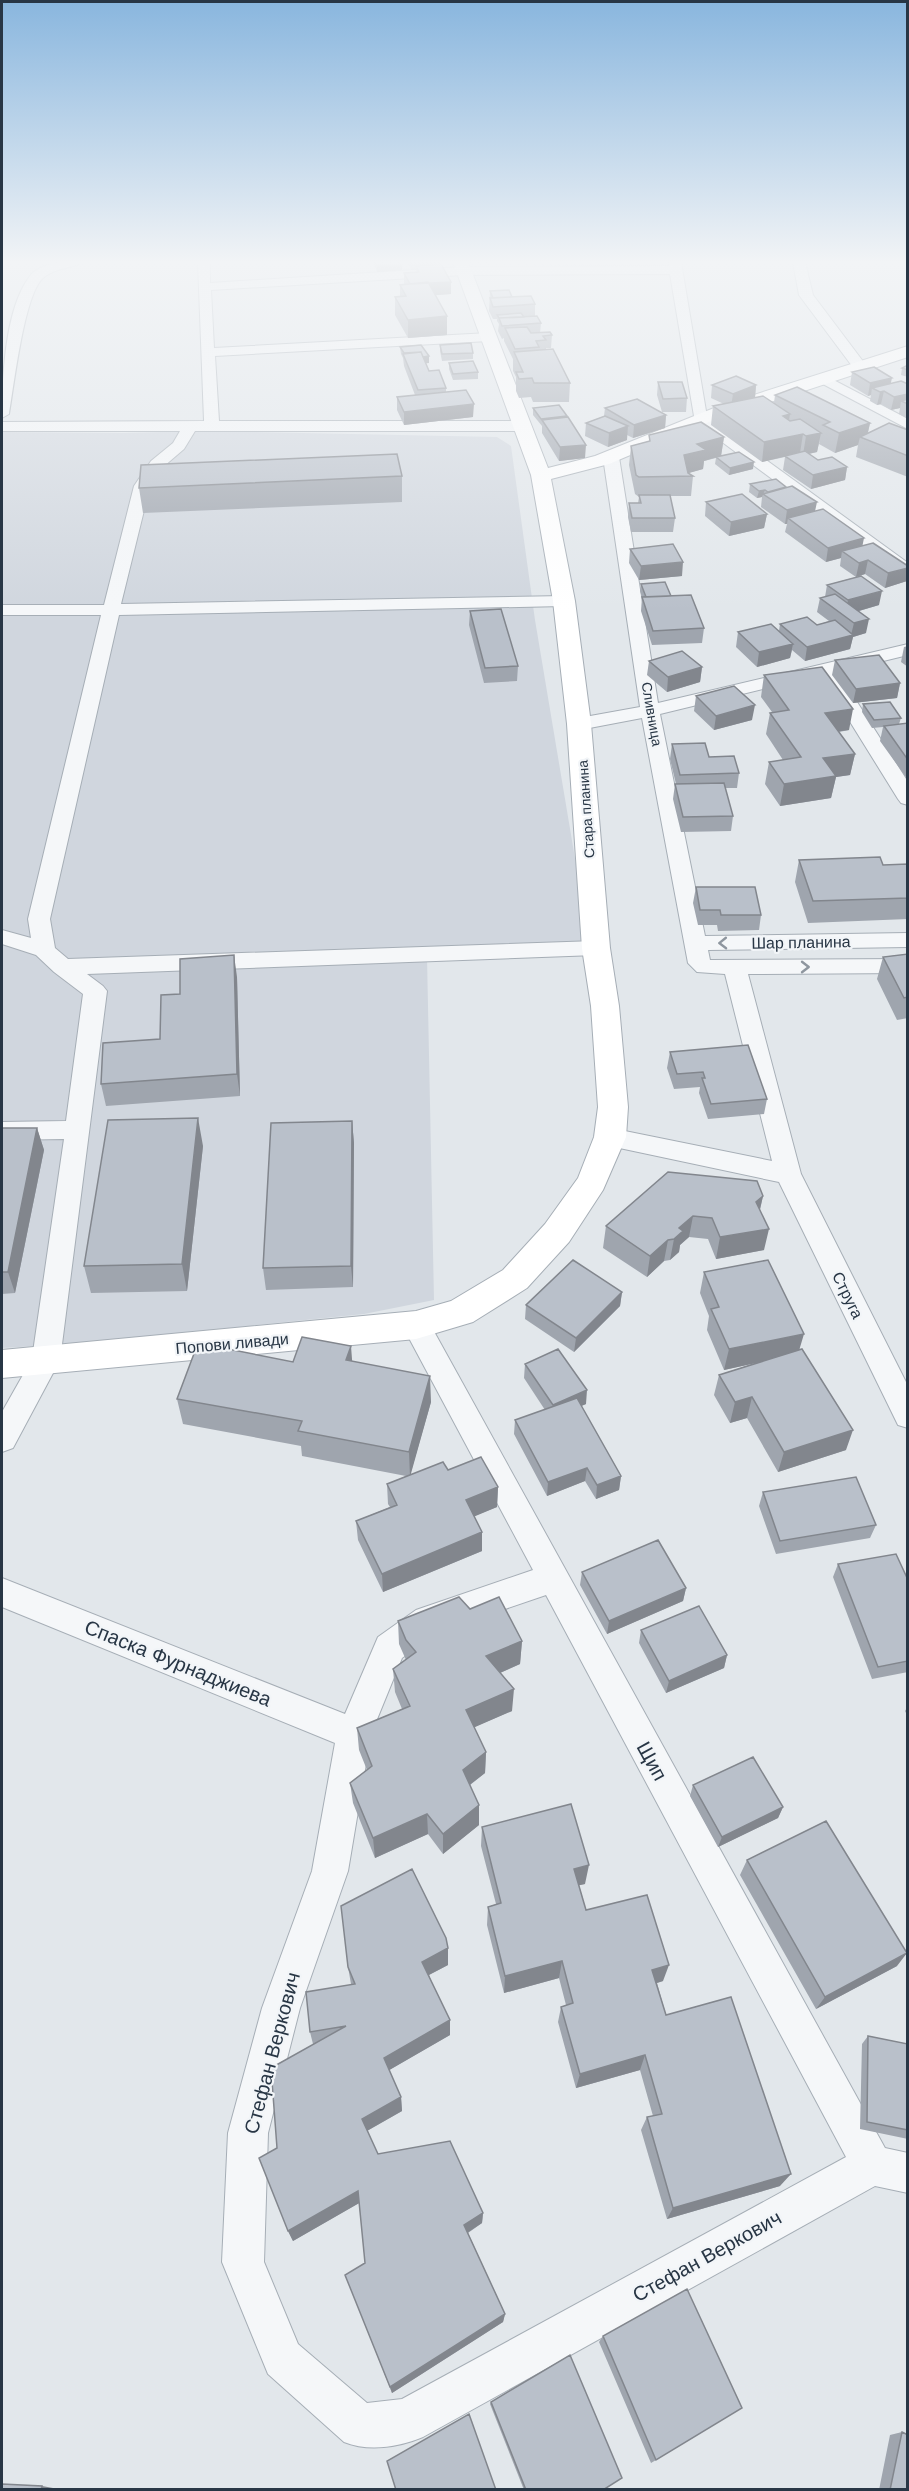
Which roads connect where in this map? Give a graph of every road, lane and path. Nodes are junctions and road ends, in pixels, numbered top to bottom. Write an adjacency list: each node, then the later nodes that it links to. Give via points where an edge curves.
1 (7, 378): 6 (street)
2 (206, 378): 10 (street)
3 (504, 378): 11 (street, Стара планина)
4 (693, 378): 7 (street)
5 (824, 379): 7 (street); 8 (street)
6 (2, 414)
7 (700, 419): 12 (street); 14 (street)
8 (908, 425)
9 (2, 426): 10 (street)
10 (201, 426): 11 (street); 17 (street, via 157,464 142,486)
11 (522, 426): 13 (street, Стара планина)
12 (611, 457): 13 (street); 20 (street, Сливница)
13 (541, 475): 15 (street, Стара планина)
14 (908, 571)
15 (564, 601): 17 (street); 21 (street, Стара планина)
16 (2, 610): 17 (street)
17 (111, 610): 27 (street, via 39,919)
18 (908, 649): 19 (street)
19 (826, 668): 20 (street); 22 (street)
20 (650, 711): 21 (street); 25 (street, Сливница)
21 (579, 724): 26 (street, Стара планина)
22 (908, 799)
23 (2, 937): 27 (street)
24 (908, 940): 25 (street, Шар планина, one-way to 25)
25 (694, 944): 30 (street, Сливница, via 699,963)
26 (596, 948): 29 (street); 34 (street, Стара планина, via 613,1107)
27 (44, 950): 29 (street)
28 (908, 966): 31 (street, Шар планина, one-way to 28)
29 (62, 967): 32 (street, via 94,991)
30 (705, 967): 31 (street, Шар планина)
31 (735, 968): 35 (street, Струга)
32 (78, 1130): 33 (street); 38 (street)
33 (2, 1131)
34 (610, 1137): 35 (street); 36 (street, Стара планина, via 592,1182 557,1233 515,1279)
35 (788, 1174): 40 (street, Струга)
36 (461, 1312): 37 (street, Попови ливади)
37 (416, 1325): 38 (street, Попови ливади); 42 (street, Щип)
38 (46, 1360): 39 (street, Попови ливади); 41 (street)
39 (2, 1364)
40 (907, 1413)
41 (2, 1439)
42 (552, 1578): 44 (street, Стефан Веркович, via 427,1621 390,1648); 45 (street, Щип)
43 (2, 1592): 44 (street, Спаска Фурнаджиева)
44 (354, 1734): 45 (street, Стефан Веркович, via 330,1871 280,2008 248,2133 243,2262 284,2360 360,2426 407,2421)
45 (890, 2169)

